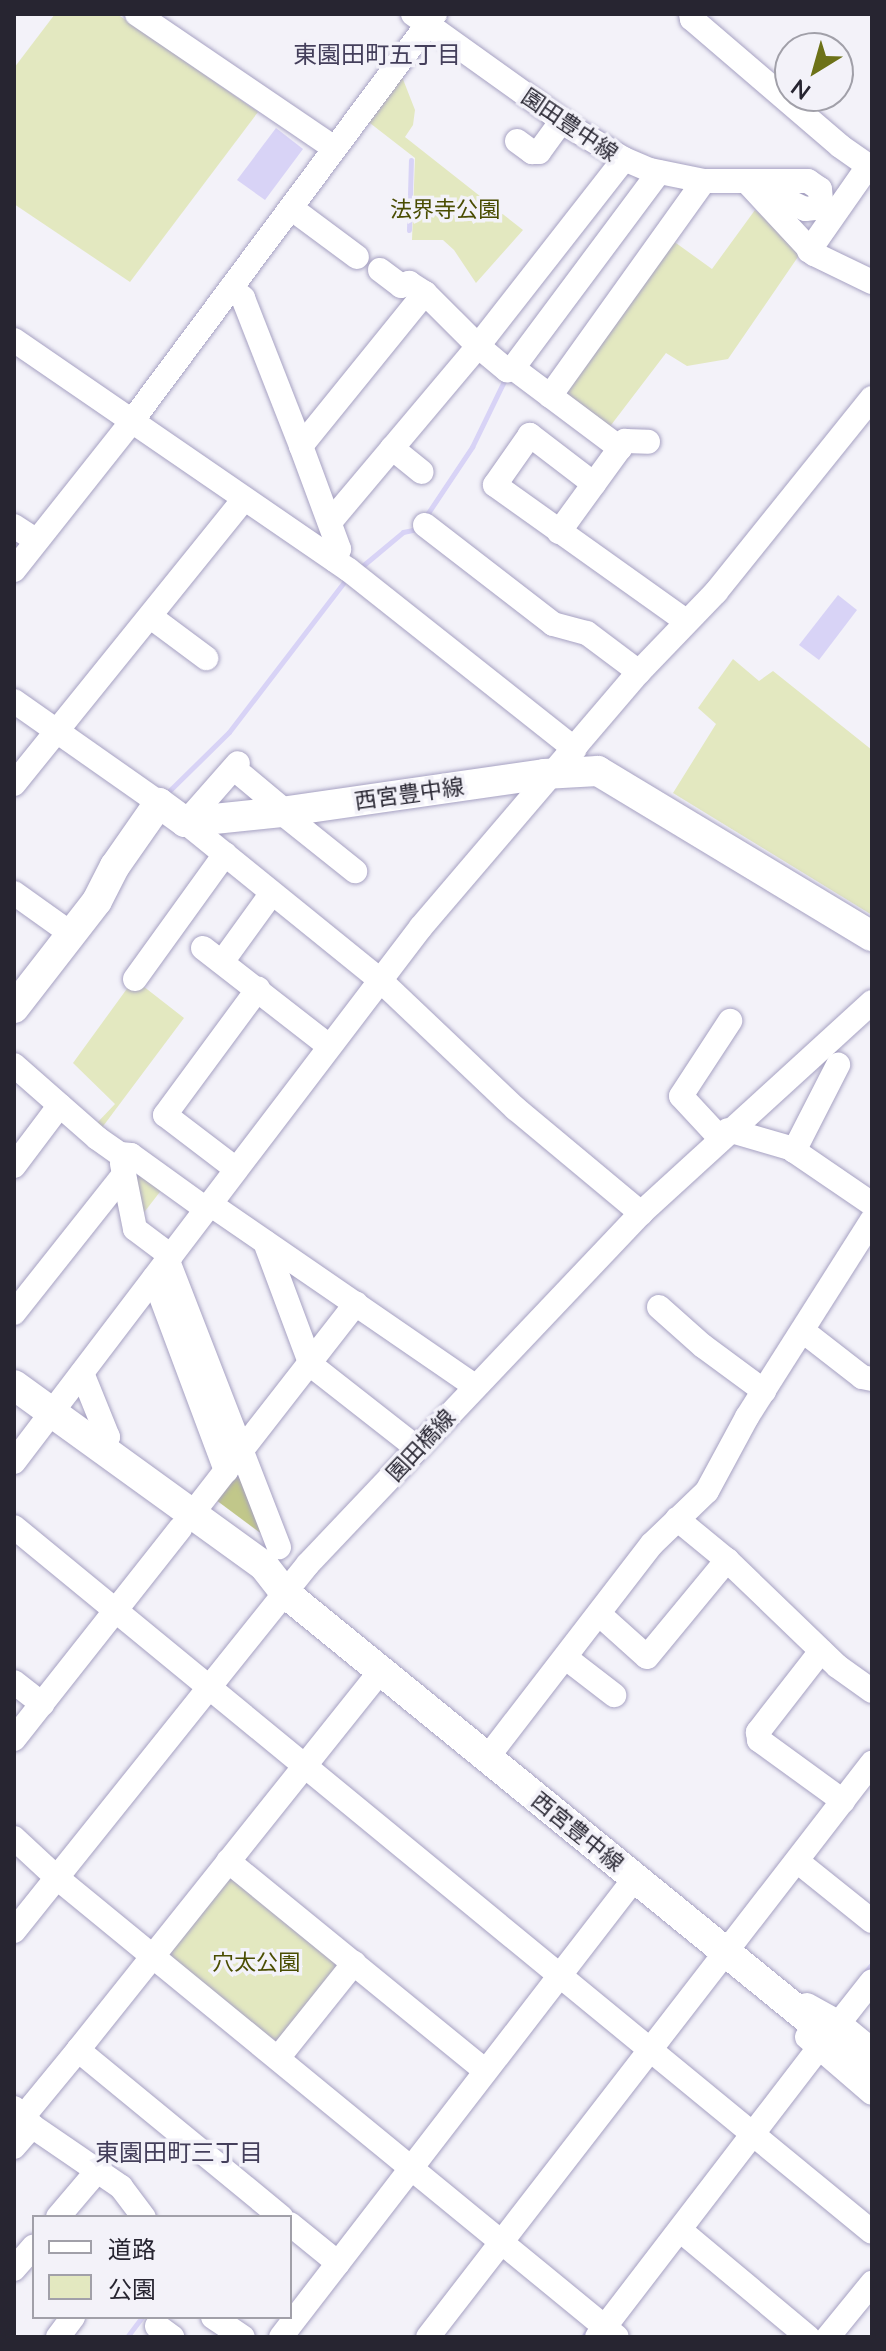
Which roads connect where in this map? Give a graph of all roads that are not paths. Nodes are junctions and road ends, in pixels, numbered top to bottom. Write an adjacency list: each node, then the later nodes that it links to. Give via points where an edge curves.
1 (137, 14): 6 (street)
2 (691, 14): 8 (street)
3 (425, 17): 4 (street, 園田豊中線); 6 (street)
4 (562, 120): 5 (street, via 539,152); 7 (street, 園田豊中線)
5 (517, 141)
6 (334, 148): 11 (street)
7 (624, 159): 9 (street, 園田豊中線); 19 (street)
8 (872, 168): 12 (street)
9 (659, 172): 10 (street, 園田豊中線); 20 (street)
10 (704, 181): 12 (street, 園田豊中線, via 748,182); 21 (street)
11 (291, 208): 13 (street); 16 (street)
12 (809, 251): 15 (street)
13 (357, 257)
14 (380, 270): 17 (street, via 401,286 409,283)
15 (871, 279)
16 (231, 288): 23 (street); 25 (street, via 243,298)
17 (425, 293): 19 (street); 25 (street)
18 (14, 340): 23 (street)
19 (475, 349): 20 (street, via 507,370); 26 (street)
20 (513, 368): 21 (street)
21 (550, 396): 27 (street)
22 (871, 400): 39 (street, via 716,592)
23 (132, 421): 30 (street); 35 (street)
24 (648, 442): 27 (street, via 625,441)
25 (301, 446): 31 (street)
26 (392, 448): 28 (street); 31 (street)
27 (620, 448): 29 (street)
28 (422, 472)
29 (594, 484): 34 (street); 34 (street, via 530,435 495,485)
30 (244, 499): 36 (street); 38 (street)
31 (330, 522): 36 (street, via 340,551)
32 (425, 525): 41 (street, via 553,624 587,633)
33 (14, 526): 35 (street)
34 (559, 532): 39 (street)
35 (37, 541): 37 (street)
36 (335, 560): 44 (street)
37 (14, 570)
38 (151, 617): 40 (street); 43 (street)
39 (686, 621): 41 (street)
40 (206, 658)
41 (639, 672): 44 (street)
42 (14, 701): 43 (street)
43 (60, 731): 46 (street); 47 (street)
44 (575, 749): 45 (street)
45 (556, 773): 48 (main road, 西宮豊中線); 55 (main road, 西宮豊中線, via 607,773); 57 (street, via 455,885)
46 (14, 784)
47 (159, 803): 49 (main road); 54 (main road, via 97,901)
48 (283, 812): 49 (main road, 西宮豊中線); 49 (street, via 241,770); 51 (street)
49 (186, 821): 50 (street)
50 (225, 854): 53 (street); 56 (street)
51 (355, 871)
52 (14, 893): 54 (street)
53 (272, 893): 57 (street); 58 (street, via 212,955)
54 (70, 933): 60 (main road)
55 (872, 936)
56 (135, 979)
57 (380, 980): 62 (street); 73 (street, via 516,1109)
58 (258, 989): 62 (street); 70 (street, via 165,1115)
59 (872, 1002): 66 (street, 園田橋線)
60 (14, 1008)
61 (730, 1021): 66 (street, via 681,1096)
62 (329, 1046): 70 (street)
63 (14, 1065): 65 (street)
64 (838, 1065): 67 (street)
65 (60, 1105): 68 (street); 69 (street)
66 (724, 1134): 67 (street); 73 (street, 園田橋線)
67 (794, 1151): 71 (street)
68 (122, 1164): 72 (street, via 131,1155); 76 (street, via 135,1229); 79 (street)
69 (14, 1166)
70 (236, 1169): 72 (street)
71 (872, 1204)
72 (208, 1206): 75 (street); 76 (street)
73 (641, 1213): 86 (street, 園田橋線)
74 (869, 1231): 80 (street)
75 (265, 1242): 77 (street); 81 (street)
76 (164, 1265): 82 (street); 83 (street)
77 (356, 1303): 81 (street); 86 (street)
78 (659, 1307): 87 (street)
79 (14, 1313)
80 (803, 1331): 84 (street, via 862,1377); 87 (street)
81 (311, 1365): 90 (street); 92 (street)
82 (198, 1367): 92 (street); 94 (street)
83 (82, 1373): 89 (street); 91 (street, via 108,1437)
84 (872, 1379)
85 (14, 1385): 89 (main road, 西宮豊中線)
86 (475, 1386): 90 (street, 園田橋線)
87 (764, 1391): 95 (street, via 707,1491)
88 (14, 1410): 89 (main road, 西宮豊中線)
89 (46, 1420): 91 (main road, 西宮豊中線); 93 (street); 96 (main road, 西宮豊中線)
90 (417, 1448): 100 (street, 園田橋線)
91 (102, 1450): 96 (main road, 西宮豊中線)
92 (242, 1451): 94 (street); 98 (street)
93 (14, 1462)
94 (226, 1471): 96 (street)
95 (677, 1519): 99 (street); 102 (street)
96 (186, 1522): 100 (main road, 西宮豊中線, via 252,1582); 101 (street)
97 (14, 1527): 101 (street)
98 (279, 1547)
99 (727, 1560): 102 (street, via 647,1657); 103 (street)
100 (284, 1592): 105 (main road, 西宮豊中線); 107 (street, 園田橋線)
101 (116, 1611): 107 (street); 110 (street)
102 (599, 1614): 104 (street)
103 (821, 1651): 108 (street); 115 (street, via 758,1732 759,1740)
104 (566, 1658): 109 (street); 112 (street)
105 (381, 1671): 112 (main road, 西宮豊中線); 114 (street)
106 (14, 1682): 110 (street)
107 (208, 1686): 114 (street); 119 (street, 園田橋線)
108 (872, 1691)
109 (614, 1695)
110 (42, 1704): 111 (street)
111 (14, 1739)
112 (487, 1758): 120 (main road, 西宮豊中線)
113 (872, 1763): 115 (street)
114 (303, 1765): 117 (street); 127 (street)
115 (843, 1801): 118 (street)
116 (14, 1838): 119 (street)
117 (228, 1861): 124 (street); 125 (street)
118 (797, 1861): 121 (street); 123 (street)
119 (56, 1877): 122 (street, 園田橋線); 124 (street)
120 (635, 1878): 123 (main road, 西宮豊中線); 127 (street)
121 (872, 1921)
122 (14, 1931)
123 (725, 1952): 126 (main road, 西宮豊中線); 130 (street)
124 (154, 1956): 132 (street); 134 (street)
125 (354, 1963): 134 (street); 135 (street)
126 (753, 1973): 129 (street); 131 (street); 136 (main road, 西宮豊中線)
127 (560, 1976): 130 (street); 135 (street)
128 (872, 1981): 129 (street)
129 (839, 2023): 133 (street)
130 (651, 2049): 139 (street); 149 (street)
131 (818, 2049): 137 (street); 139 (street)
132 (78, 2050): 138 (street); 145 (street)
133 (872, 2050)
134 (278, 2058): 141 (street)
135 (484, 2070): 141 (street)
136 (872, 2071)
137 (872, 2093)
138 (23, 2117): 140 (street); 142 (street)
139 (748, 2129): 147 (street); 148 (street)
140 (14, 2147)
141 (412, 2168): 149 (street); 151 (street)
142 (98, 2170): 143 (street); 144 (street, via 128,2193)
143 (60, 2215)
144 (143, 2215)
145 (279, 2215)
146 (292, 2226): 151 (street)
147 (680, 2230): 156 (street); 161 (street)
148 (872, 2232)
149 (501, 2242): 156 (street); 160 (street)
150 (32, 2248): 152 (street)
151 (338, 2263): 159 (street)
152 (14, 2269)
153 (872, 2283): 162 (street)
154 (72, 2319): 157 (street)
155 (216, 2319): 158 (street)
156 (602, 2328)
157 (58, 2337)
158 (243, 2337)
159 (281, 2337)
160 (428, 2337)
161 (808, 2337)
162 (828, 2337)

